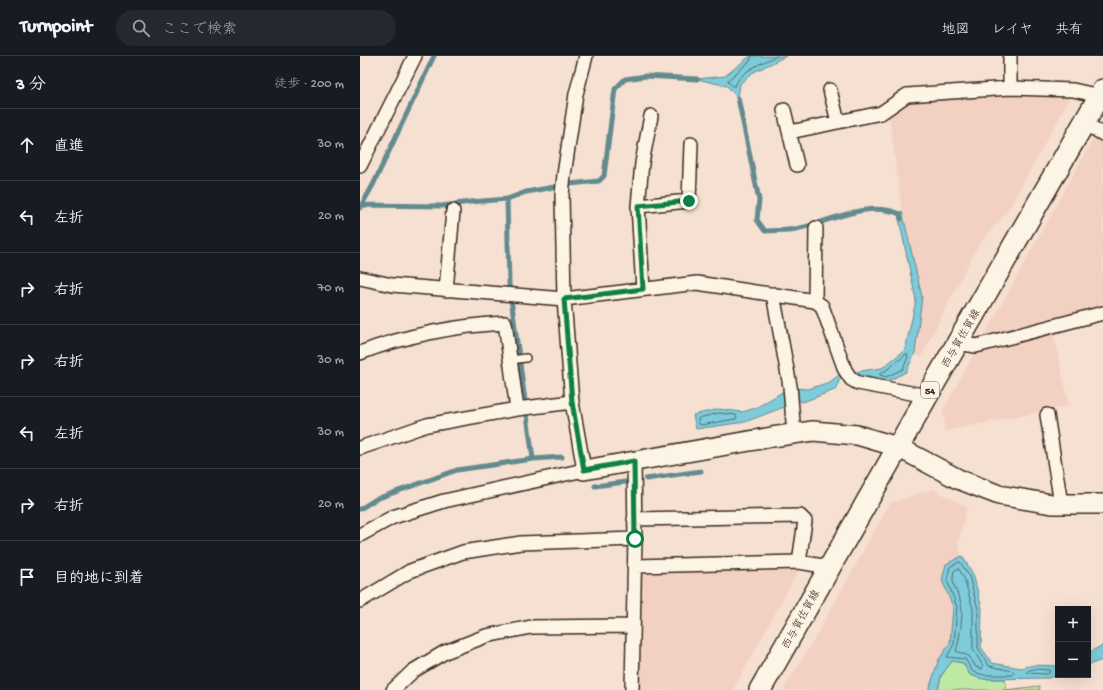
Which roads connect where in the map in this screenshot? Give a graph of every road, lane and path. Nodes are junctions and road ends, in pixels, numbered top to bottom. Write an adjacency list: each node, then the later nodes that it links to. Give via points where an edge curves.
1 (416, 56): 15 (street)
2 (586, 56): 23 (street, via 576,94 562,195)
3 (1010, 56): 4 (street)
4 (1010, 88): 6 (street); 9 (street, via 907,95 881,113)
5 (830, 90): 9 (street)
6 (1101, 93): 10 (main road, 西与賀佐賀線 / 54)
7 (784, 110): 11 (street)
8 (651, 116): 16 (street, via 642,163)
9 (838, 122): 11 (street)
10 (1084, 124): 12 (street); 26 (main road, 西与賀佐賀線 / 54)
11 (790, 132): 14 (street)
12 (1103, 134)
13 (691, 144): 16 (street, via 689,201)
14 (798, 165)
15 (360, 166)
16 (638, 206): 20 (street)
17 (453, 211): 21 (street)
18 (816, 228): 24 (street)
19 (360, 278): 21 (street, via 392,285)
20 (643, 289): 22 (street, via 697,283); 23 (street)
21 (446, 290): 23 (street)
22 (773, 294): 24 (street); 34 (street, via 790,386)
23 (564, 299): 31 (street)
24 (815, 301): 30 (street, via 822,306 848,374 858,383)
25 (1103, 313): 26 (street, via 976,346)
26 (957, 344): 30 (main road, 西与賀佐賀線 / 54)
27 (360, 353): 29 (street, via 430,332 505,323)
28 (526, 358): 29 (lane)
29 (510, 360): 32 (street)
30 (926, 396): 35 (main road, 西与賀佐賀線 / 54)
31 (572, 402): 32 (street); 38 (street)
32 (523, 408): 36 (street, via 427,424)
33 (1047, 415): 39 (street)
34 (794, 434): 35 (street, via 813,431 857,435); 37 (street)
35 (898, 447): 39 (street, via 958,479 999,495); 46 (main road, 西与賀佐賀線 / 54)
36 (360, 448)
37 (634, 461): 38 (street); 41 (street)
38 (584, 470): 42 (street, via 444,501 394,517)
39 (1061, 504): 40 (street)
40 (1103, 504)
41 (634, 519): 43 (street); 44 (street, via 800,516 805,521)
42 (360, 535)
43 (635, 539): 45 (street); 47 (street, via 521,543 463,552 410,571)
44 (799, 562): 45 (street); 46 (street)
45 (634, 566): 48 (street)
46 (829, 567): 51 (main road, 西与賀佐賀線 / 54)
47 (360, 601)
48 (633, 626): 49 (street, via 531,627 486,636 445,652 413,671); 50 (street)
49 (393, 690)
50 (632, 690)
51 (760, 690)

